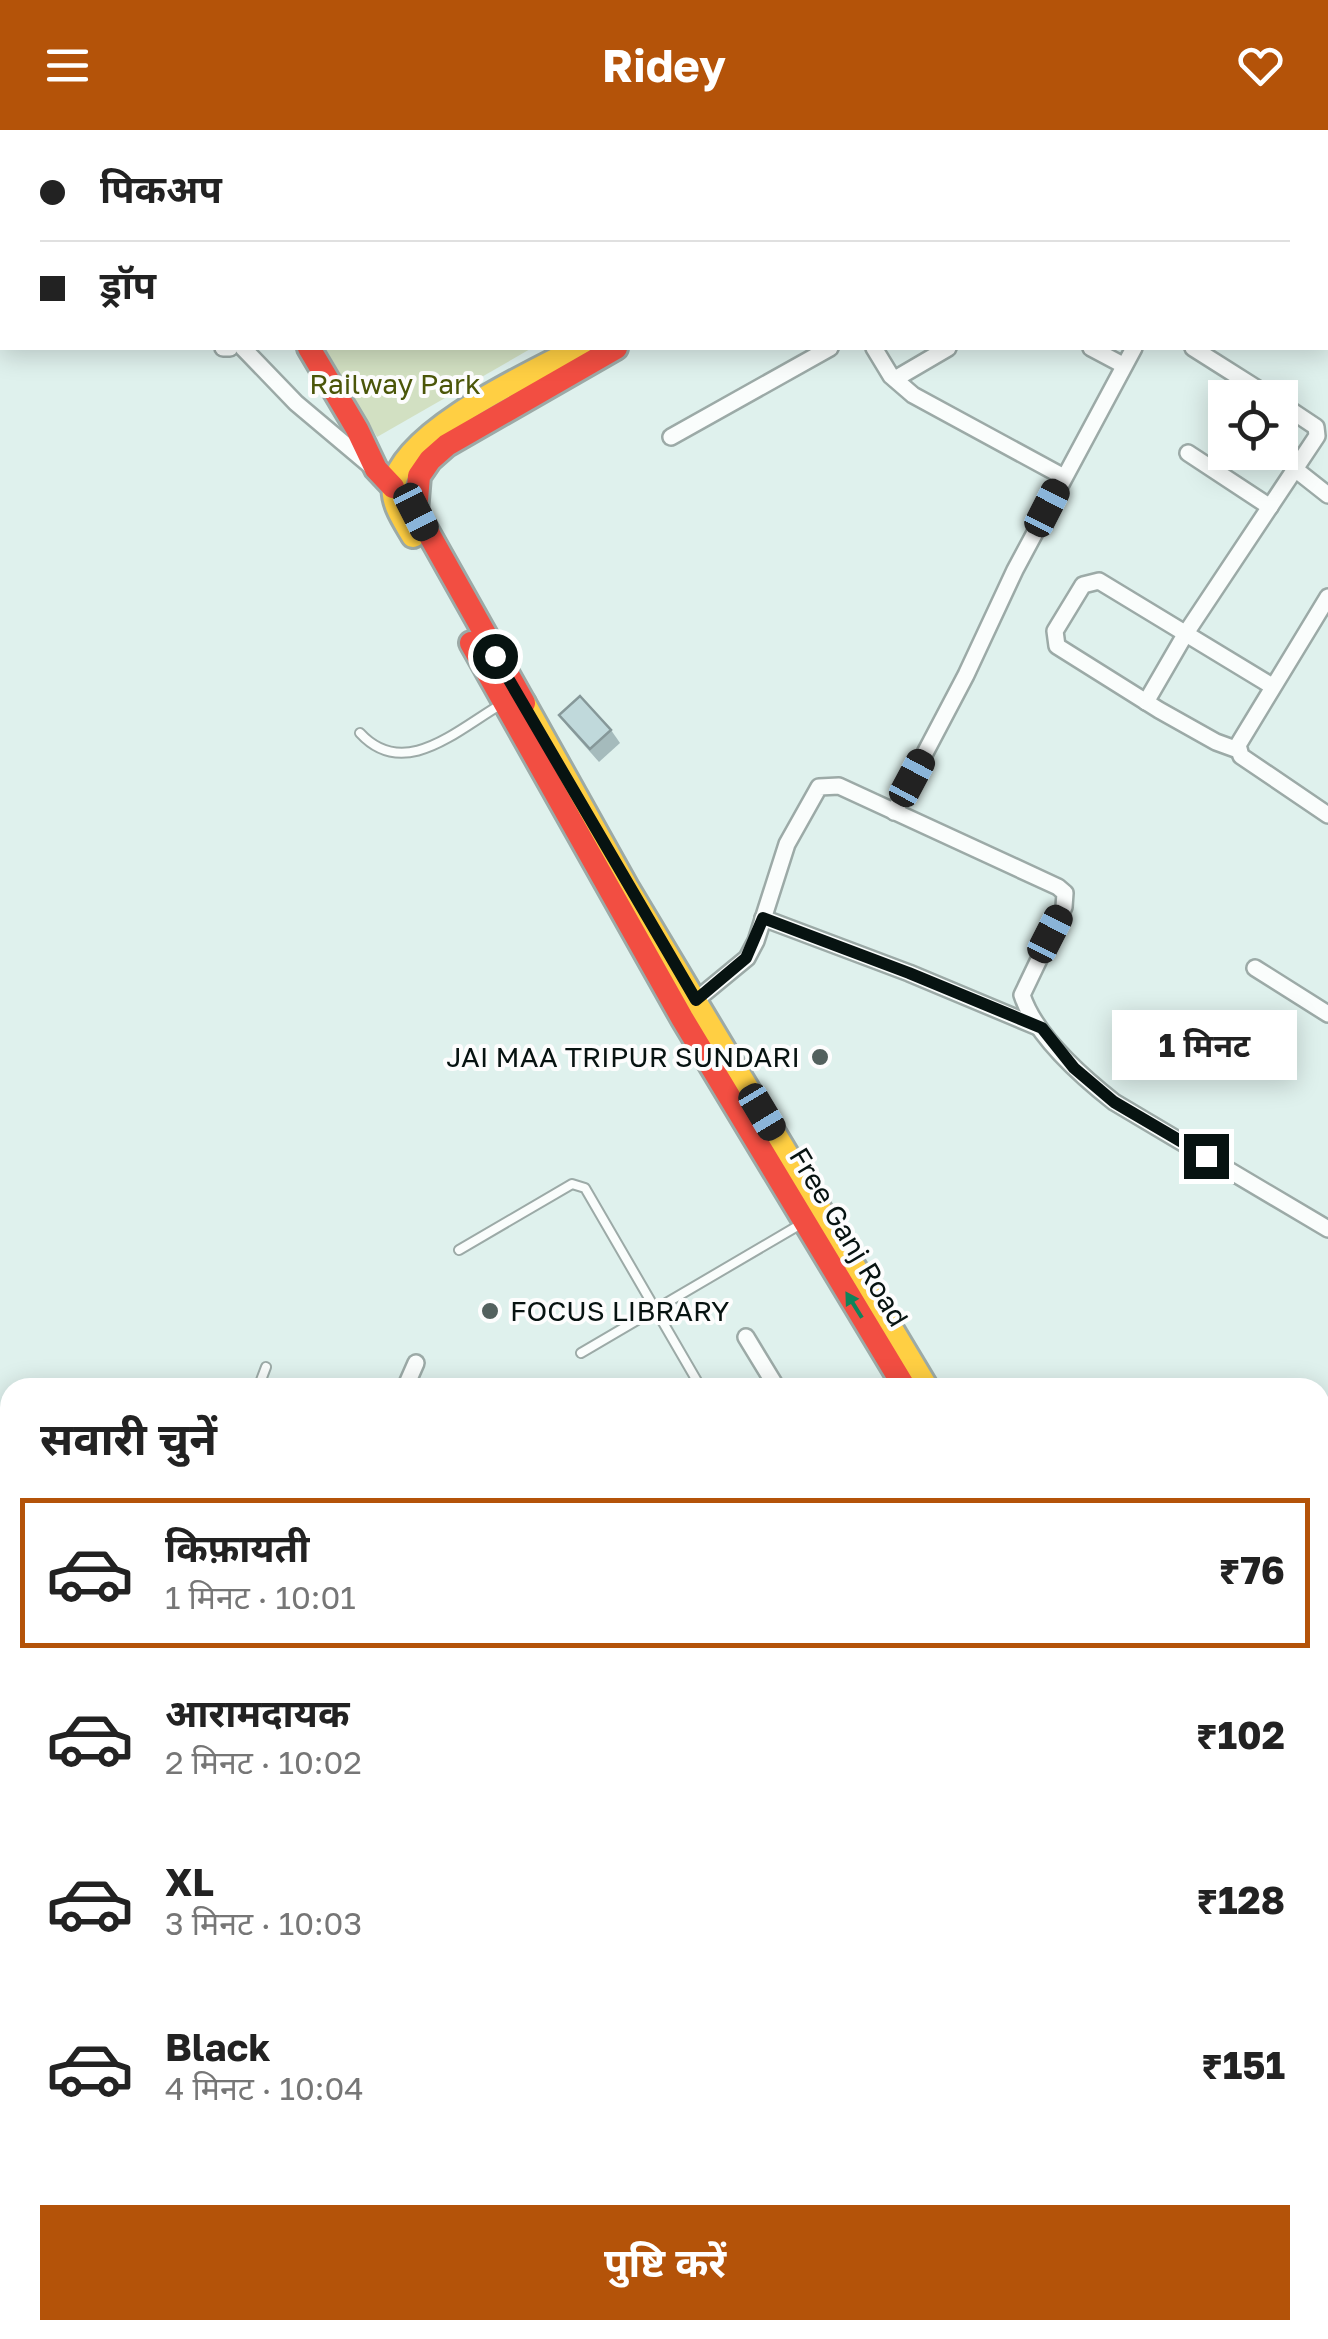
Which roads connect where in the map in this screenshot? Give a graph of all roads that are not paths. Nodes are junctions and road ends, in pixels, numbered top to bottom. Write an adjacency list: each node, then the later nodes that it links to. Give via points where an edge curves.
1 (246, 350): 18 (street, via 296,403)
2 (310, 350): 18 (street)
3 (576, 350): 22 (street, via 434,432 400,464)
4 (612, 350): 36 (street, via 457,437 420,470 414,497 416,512 501,666)
5 (826, 350): 15 (street)
6 (875, 350): 12 (street)
7 (945, 350): 12 (street)
8 (1095, 350): 11 (street)
9 (1133, 350): 11 (street)
10 (1195, 350): 13 (street)
11 (1123, 365): 21 (street)
12 (895, 379): 21 (street, via 939,411)
13 (1243, 380)
14 (1298, 416): 17 (street, via 1318,430)
15 (672, 438)
16 (1188, 454): 24 (street)
17 (1298, 465)
18 (376, 469): 22 (street)
19 (1294, 470): 24 (street)
20 (1296, 470): 23 (street)
21 (1064, 477): 32 (street)
22 (394, 487): 29 (street, Free Ganj Road, via 398,508)
23 (1328, 495)
24 (1270, 507): 26 (street)
25 (1328, 598): 27 (street)
26 (1186, 632): 27 (street); 28 (street); 28 (street, via 1094,580 1083,585 1055,632 1058,646)
27 (1272, 686): 31 (street)
28 (1146, 702): 31 (street)
29 (503, 703): 30 (lane, via 406,756 388,753); 39 (street, Free Ganj Road)
30 (360, 733)
31 (1238, 750): 33 (street)
32 (894, 812): 34 (street, via 838,786 819,787 787,844); 38 (street, via 1064,893 1064,907 1022,988)
33 (1328, 815)
34 (763, 918): 36 (street, via 746,958); 38 (street)
35 (1255, 968): 37 (street)
36 (696, 1000): 52 (street)
37 (1328, 1014)
38 (1042, 1028): 40 (street, via 1114,1102)
39 (803, 1223): 42 (lane); 51 (street, Free Ganj Road, one-way to 39)
40 (1328, 1229)
41 (459, 1250): 42 (lane, via 580,1184)
42 (655, 1310): 44 (lane); 49 (lane)
43 (746, 1337): 50 (street)
44 (581, 1353)
45 (416, 1363): 48 (street)
46 (266, 1367): 47 (lane)
47 (262, 1378)
48 (410, 1378)
49 (695, 1378)
50 (770, 1378)
51 (899, 1378)
52 (921, 1378)

